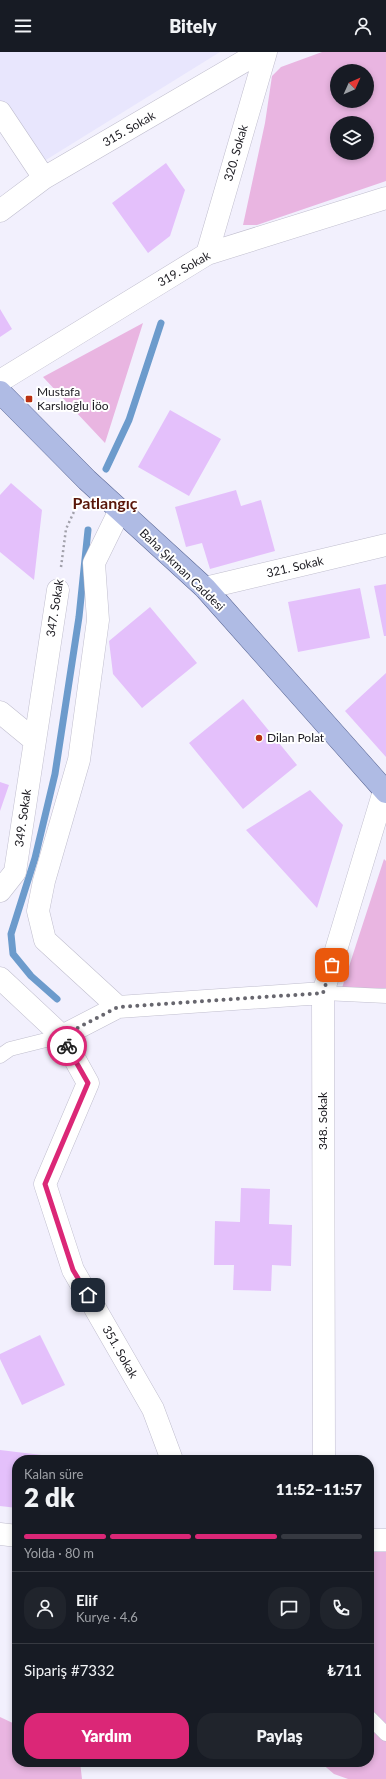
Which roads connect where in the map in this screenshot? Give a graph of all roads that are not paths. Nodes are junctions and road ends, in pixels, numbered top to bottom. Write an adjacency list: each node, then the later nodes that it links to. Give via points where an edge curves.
1 (260, 52): 4 (street, 315. Sokak)
2 (266, 52): 7 (street, 320. Sokak)
3 (0, 112): 4 (street)
4 (44, 178): 6 (street, 315. Sokak)
5 (386, 198): 7 (street, 319. Sokak)
6 (0, 211)
7 (207, 254): 8 (street, 319. Sokak)
8 (0, 381)
9 (0, 392): 10 (main road, Baha Şıkman Caddesi)
10 (120, 510): 12 (main road, Baha Şıkman Caddesi); 21 (street, via 94,563 98,620 78,760 38,911 45,940)
11 (386, 545): 12 (street, 321. Sokak)
12 (205, 588): 16 (main road, Baha Şıkman Caddesi)
13 (58, 590): 15 (street, 347. Sokak)
14 (0, 712): 15 (street)
15 (34, 740): 17 (street, 349. Sokak, via 15,872)
16 (385, 792): 19 (street, 348. Sokak)
17 (0, 891)
18 (0, 978): 22 (street, 351. Sokak)
19 (323, 993): 20 (lane); 21 (street); 25 (street, 348. Sokak)
20 (386, 996)
21 (118, 1007): 22 (street)
22 (62, 1036): 23 (lane, via 10,1050); 24 (street, 351. Sokak, via 88,1083 45,1184 73,1270 153,1409)
23 (0, 1056)
24 (170, 1455)
25 (324, 1455)
26 (0, 1534): 27 (street)
27 (12, 1535)
28 (374, 1540): 29 (street)
29 (386, 1540)
30 (374, 1722): 31 (lane)
31 (386, 1734)

